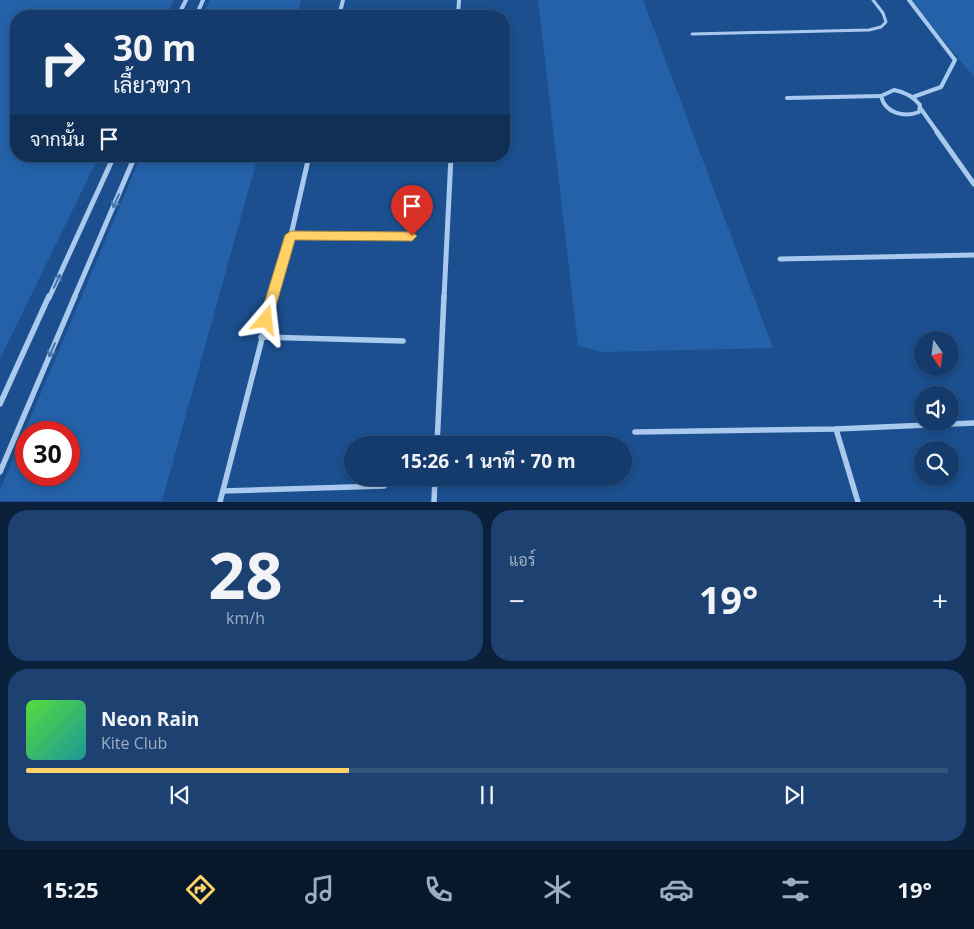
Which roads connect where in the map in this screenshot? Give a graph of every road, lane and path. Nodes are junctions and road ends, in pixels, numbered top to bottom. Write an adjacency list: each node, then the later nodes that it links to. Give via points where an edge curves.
1 (873, 0): 3 (lane, via 886,22 869,30)
2 (909, 0): 5 (street, via 955,60 941,87)
3 (692, 34)
4 (881, 96): 5 (street, via 894,90); 6 (street); 7 (street, via 886,107 897,113 910,115)
5 (913, 96): 7 (street)
6 (787, 98)
7 (921, 109): 12 (street)
8 (111, 162): 19 (street, one-way to 8)
9 (132, 162): 24 (street, one-way to 24)
10 (308, 162): 13 (street)
11 (451, 162): 23 (street)
12 (974, 184)
13 (291, 235): 14 (street); 17 (street)
14 (412, 236)
15 (974, 255): 16 (street)
16 (780, 259)
17 (260, 337): 18 (street); 27 (street)
18 (402, 341)
19 (0, 404)
20 (974, 423): 21 (street)
21 (836, 429): 22 (street); 30 (street)
22 (635, 432)
23 (437, 436)
24 (0, 472)
25 (384, 486): 27 (street)
26 (435, 486): 29 (street)
27 (223, 491): 28 (street)
28 (220, 502)
29 (434, 502)
30 (858, 502)

